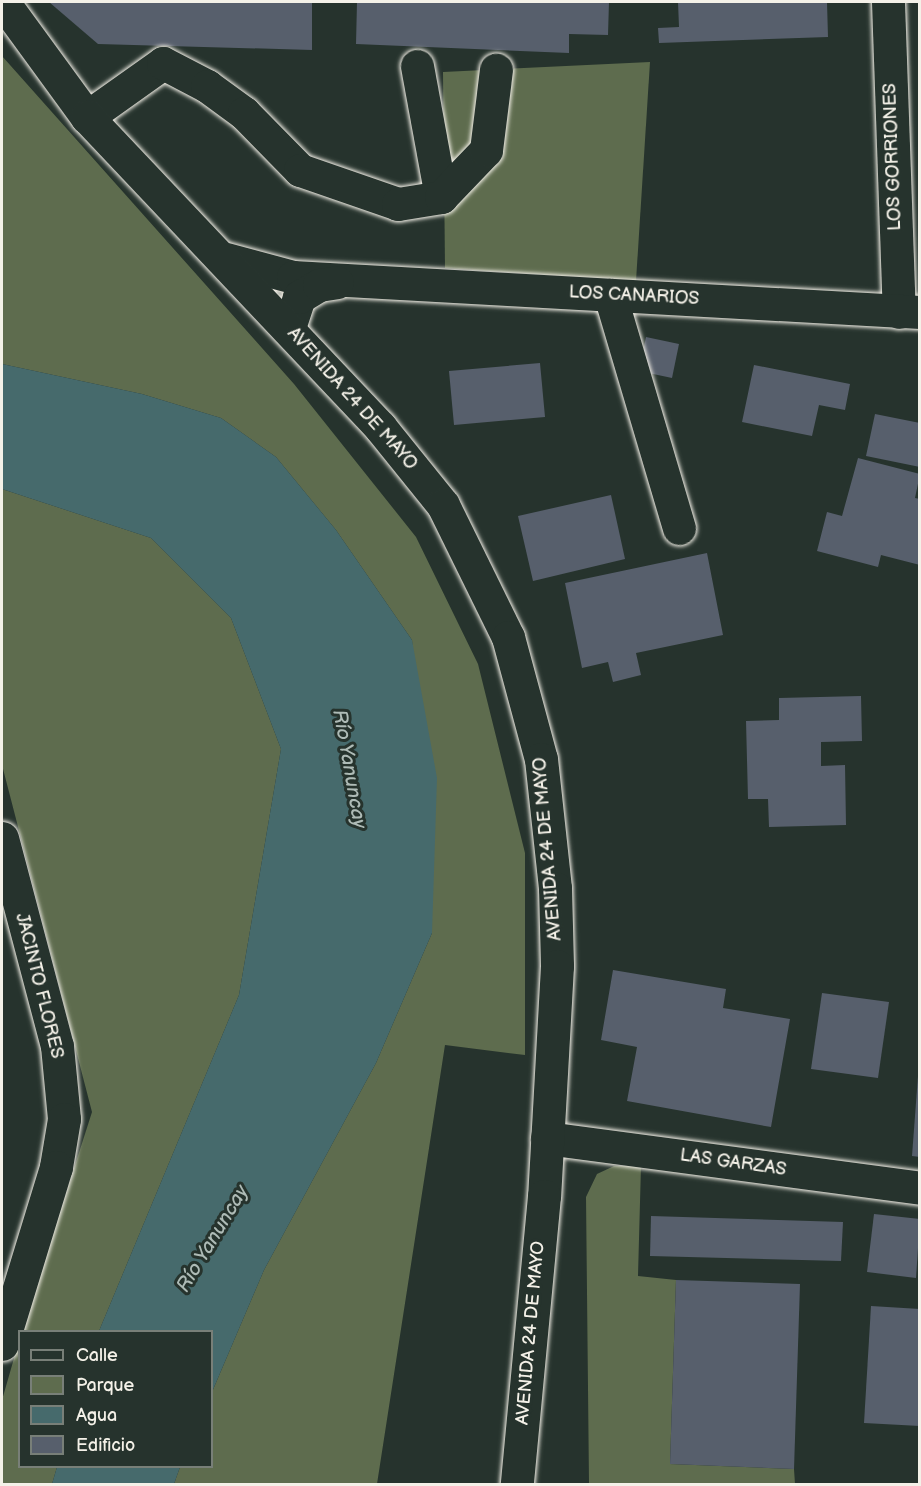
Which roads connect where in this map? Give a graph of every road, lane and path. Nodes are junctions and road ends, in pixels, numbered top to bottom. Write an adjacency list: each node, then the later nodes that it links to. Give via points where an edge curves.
1 (3, 2): 5 (street, AVENIDA 24 DE MAYO)
2 (888, 2): 10 (street, LOS GORRIONES)
3 (417, 66): 6 (street)
4 (496, 70): 6 (street, via 486,150)
5 (87, 117): 6 (street, via 163,63 207,86 244,113 300,170 398,204); 7 (street, AVENIDA 24 DE MAYO)
6 (441, 197)
7 (226, 259): 8 (street, LOS CANARIOS, via 293,277); 11 (street, AVENIDA 24 DE MAYO)
8 (348, 280): 9 (street, LOS CANARIOS); 11 (street, LOS CANARIOS, via 319,285 299,297)
9 (610, 295): 10 (street, LOS CANARIOS); 12 (street)
10 (909, 312)
11 (289, 328): 14 (street, AVENIDA 24 DE MAYO, via 380,427 443,505 508,637 541,759 555,888 557,966)
12 (679, 528)
13 (2, 838): 16 (street, JACINTO FLORES, via 57,1046 64,1119 56,1167)
14 (547, 1138): 15 (street, LAS GARZAS); 17 (street, AVENIDA 24 DE MAYO)
15 (920, 1188)
16 (2, 1344)
17 (517, 1485)

